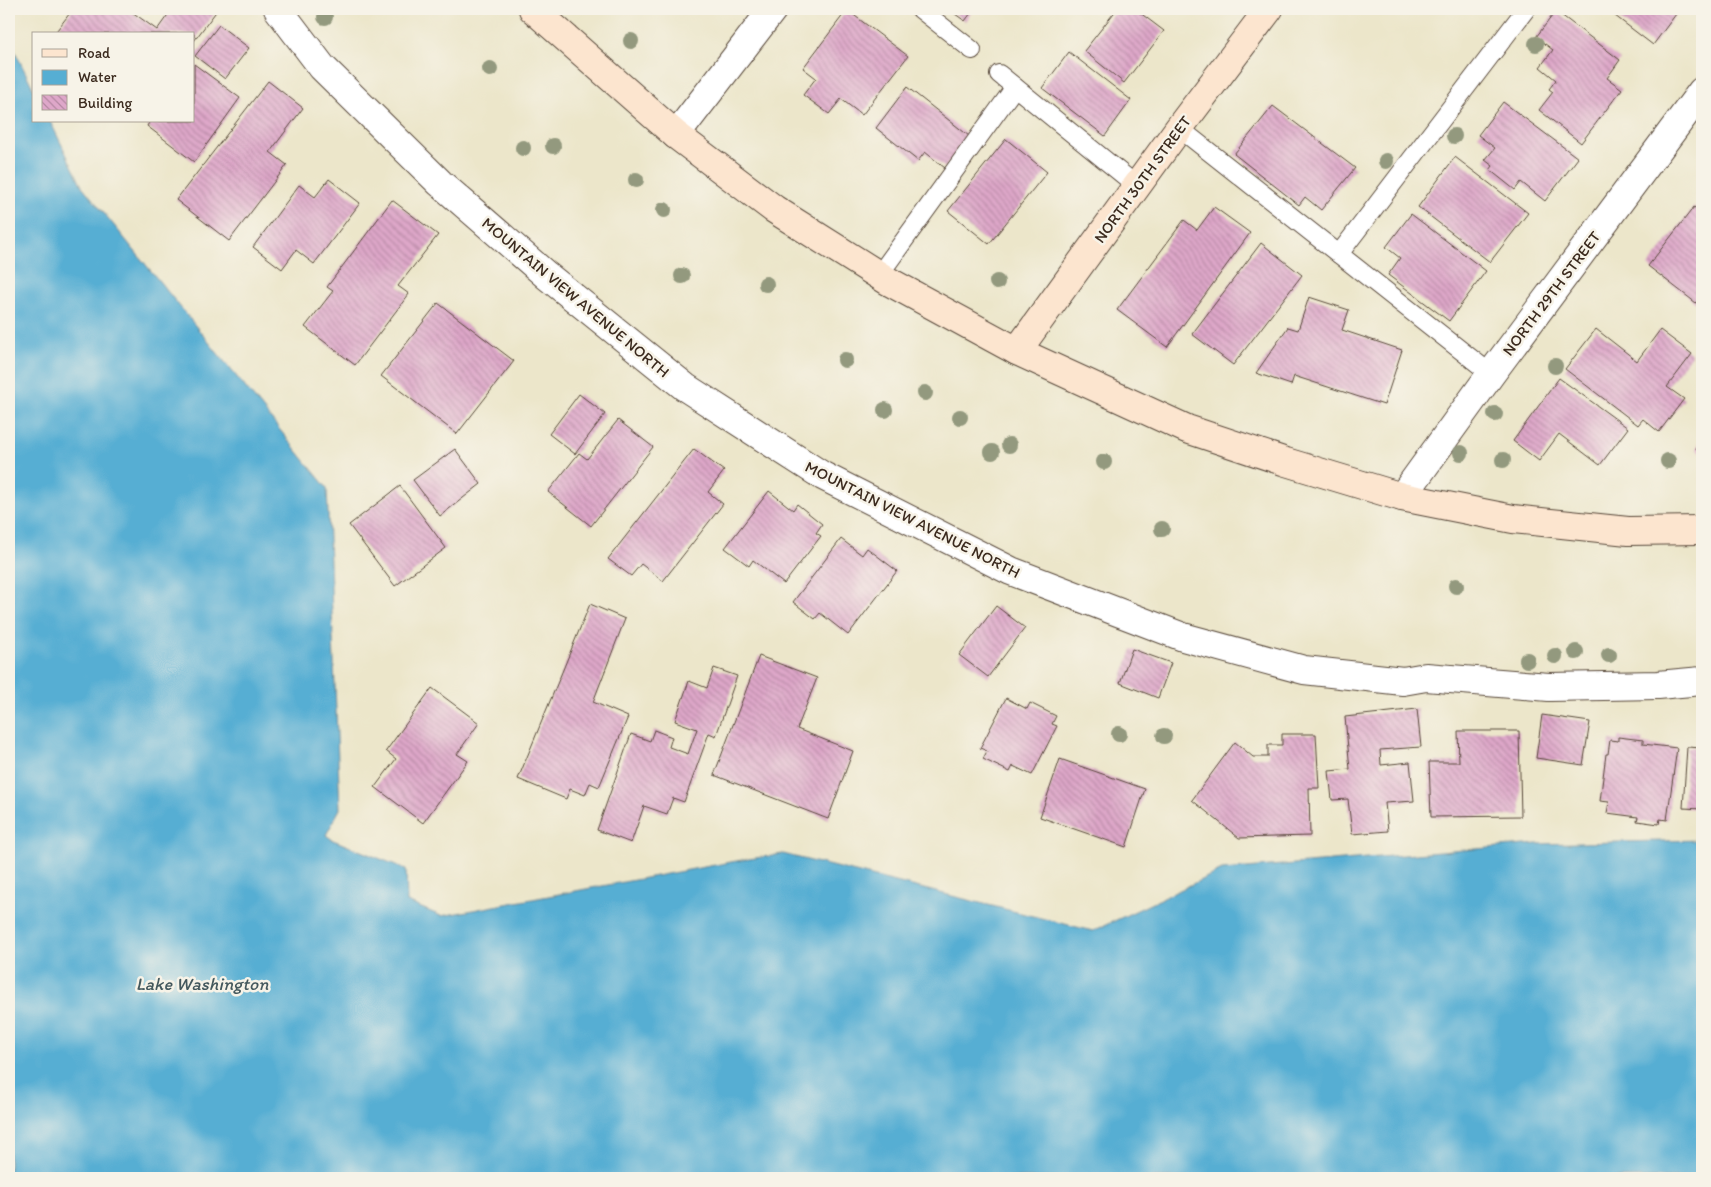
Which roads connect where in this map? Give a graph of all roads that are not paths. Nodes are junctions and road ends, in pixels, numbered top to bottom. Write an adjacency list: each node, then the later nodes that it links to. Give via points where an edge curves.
1 (278, 9): 20 (street, MOUNTAIN VIEW AVENUE NORTH, via 322,67 440,183 546,275 685,387 823,476 1011,572 1183,638 1304,670 1403,681 1426,677 1549,687)
2 (533, 9): 12 (street)
3 (773, 9): 12 (street)
4 (920, 9): 7 (lane)
5 (1269, 9): 11 (street, NORTH 30TH STREET)
6 (1526, 9): 14 (lane)
7 (972, 50)
8 (999, 74): 9 (lane)
9 (1015, 88): 13 (lane); 15 (lane)
10 (1702, 92): 17 (street, NORTH 29TH STREET)
11 (1179, 128): 13 (street, NORTH 30TH STREET); 14 (lane)
12 (676, 135): 15 (street, via 774,209)
13 (1137, 186): 16 (street, NORTH 30TH STREET)
14 (1339, 254): 17 (lane)
15 (879, 275): 16 (street)
16 (1017, 351): 18 (street, via 1187,429)
17 (1490, 374): 18 (street, NORTH 29TH STREET)
18 (1402, 497): 19 (street, via 1513,519 1628,531)
19 (1702, 530)
20 (1702, 681)

